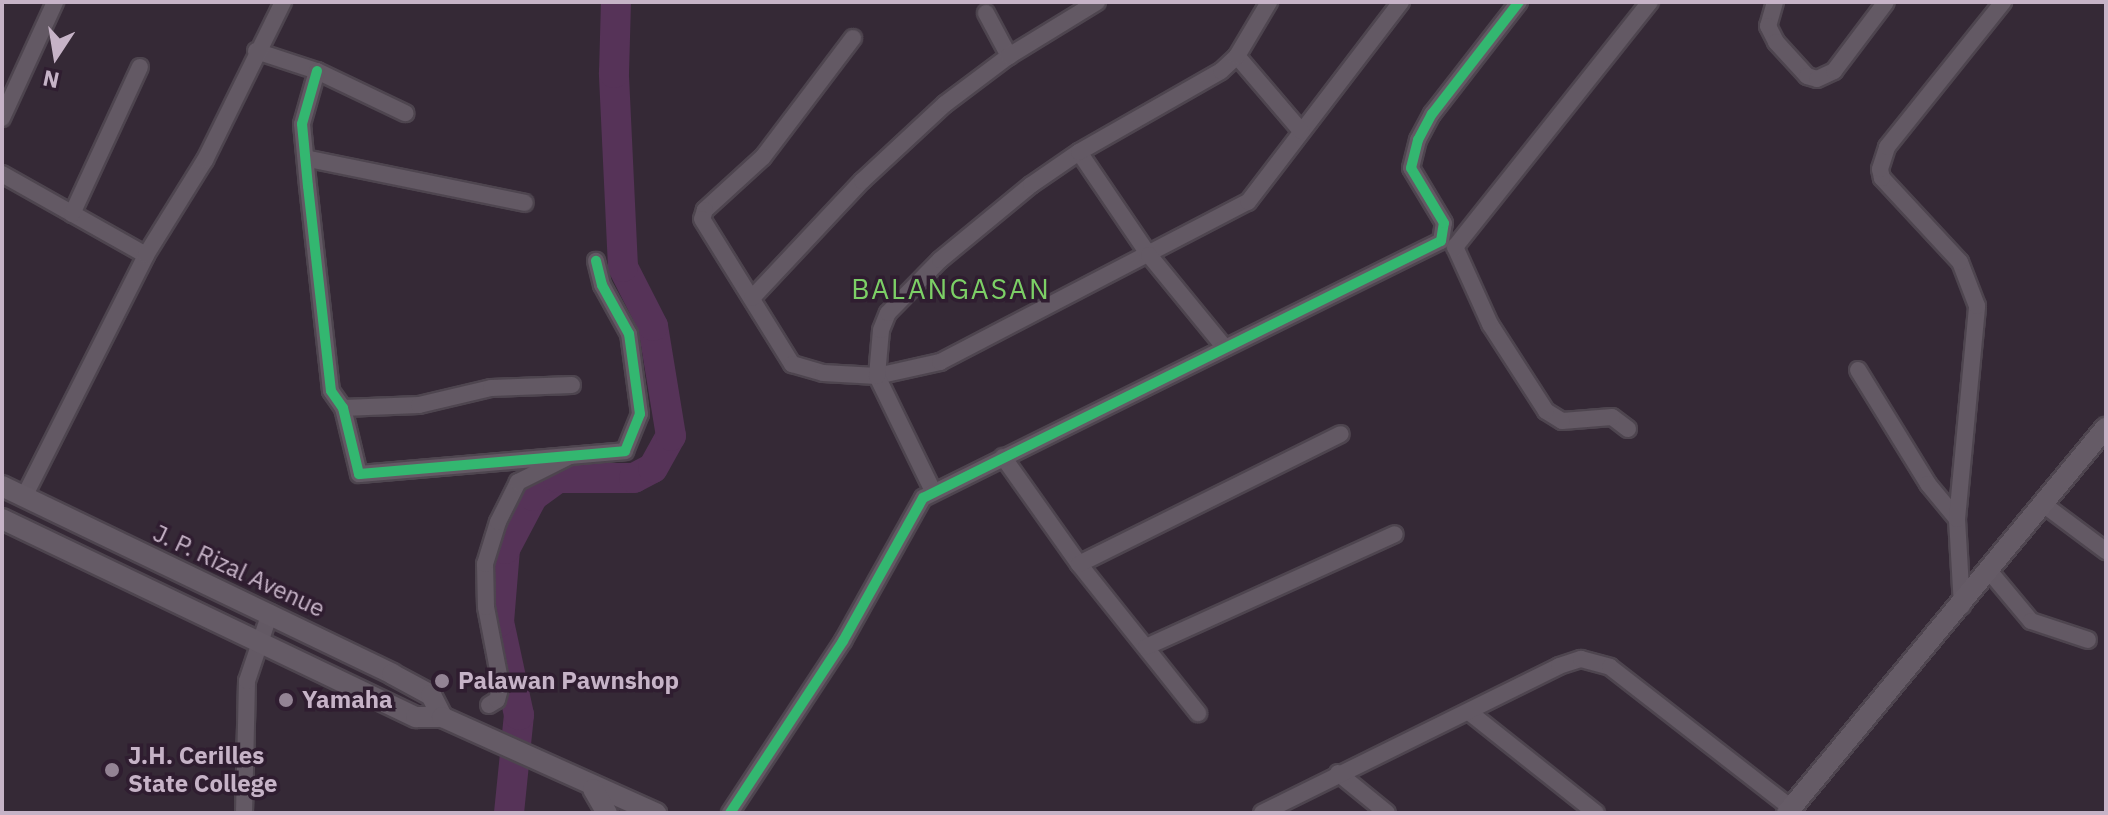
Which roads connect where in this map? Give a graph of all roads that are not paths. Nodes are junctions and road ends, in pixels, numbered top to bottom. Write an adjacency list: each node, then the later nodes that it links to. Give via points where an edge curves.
1 (55, 2): 19 (street)
2 (283, 2): 13 (street)
3 (1097, 2): 14 (street)
4 (1269, 2): 15 (street)
5 (1401, 2): 20 (street)
6 (1519, 2): 26 (street, via 1432,114 1418,140 1411,168 1444,223)
7 (1650, 2): 26 (street)
8 (1775, 2): 9 (street, via 1768,26 1776,42 1807,76 1817,79 1834,71)
9 (1886, 2)
10 (2003, 2): 46 (street, via 1887,147 1880,169 1882,178 1960,262 1977,306)
11 (986, 13): 14 (street)
12 (853, 38): 30 (street, via 763,157 703,214 703,224)
13 (256, 51): 17 (street); 27 (street, via 205,160)
14 (1009, 56): 30 (street, via 945,104 862,181)
15 (1237, 56): 20 (street); 21 (street, via 1204,83)
16 (140, 67): 25 (street)
17 (317, 71): 18 (street); 22 (street, via 302,124)
18 (405, 113)
19 (2, 118)
20 (1301, 131): 28 (street, via 1248,202)
21 (1079, 152): 28 (street); 33 (street, via 903,295 881,330)
22 (309, 159): 24 (street); 35 (street, via 331,391)
23 (2, 174): 25 (street)
24 (525, 203)
25 (72, 214): 27 (street)
26 (1448, 244): 31 (street); 37 (street, via 1490,324 1546,411 1562,421 1612,417)
27 (146, 255): 43 (street)
28 (1149, 255): 31 (street); 33 (street, via 934,364)
29 (596, 261): 39 (street, via 602,285 629,334 640,414 625,451)
30 (752, 298): 33 (street, via 792,364 823,373)
31 (1225, 348): 40 (street)
32 (1858, 370): 46 (street, via 1928,484)
33 (877, 376): 42 (street)
34 (572, 385): 35 (street, via 480,389 419,405)
35 (343, 408): 39 (street, via 361,475)
36 (2106, 428): 44 (main road)
37 (1628, 429)
38 (1341, 434): 49 (street)
39 (573, 455): 56 (street, via 518,482 498,522 485,564 486,607 501,685 497,700)
40 (1003, 457): 42 (street); 49 (street)
41 (2, 486): 43 (main road, J. P. Rizal Avenue)
42 (933, 491): 66 (street, via 912,513 843,641)
43 (24, 497): 52 (main road, J. P. Rizal Avenue)
44 (2043, 504): 48 (street); 50 (main road)
45 (2, 519): 54 (main road, J. P. Rizal Avenue)
46 (1957, 519): 51 (street)
47 (1395, 534): 55 (street)
48 (2106, 551)
49 (1079, 564): 55 (street)
50 (1990, 572): 51 (main road); 53 (street, via 2031,621)
51 (1962, 606): 62 (main road)
52 (270, 613): 54 (street); 59 (main road, J. P. Rizal Avenue, via 431,695)
53 (2088, 640)
54 (257, 643): 59 (main road, J. P. Rizal Avenue, via 416,717); 63 (street, via 242,717)
55 (1146, 647): 58 (street)
56 (489, 705)
57 (1469, 712): 60 (street); 62 (street, via 1559,666 1593,661 1610,667); 69 (street)
58 (1198, 713)
59 (442, 717): 61 (main road, J. P. Rizal Avenue)
60 (1338, 773): 67 (street); 68 (street)
61 (593, 789): 64 (main road); 65 (main road, J. P. Rizal Avenue, via 609,788)
62 (1789, 811)
63 (244, 813)
64 (607, 813)
65 (656, 813)
66 (730, 813)
67 (1262, 813)
68 (1387, 813)
69 (1596, 813)

